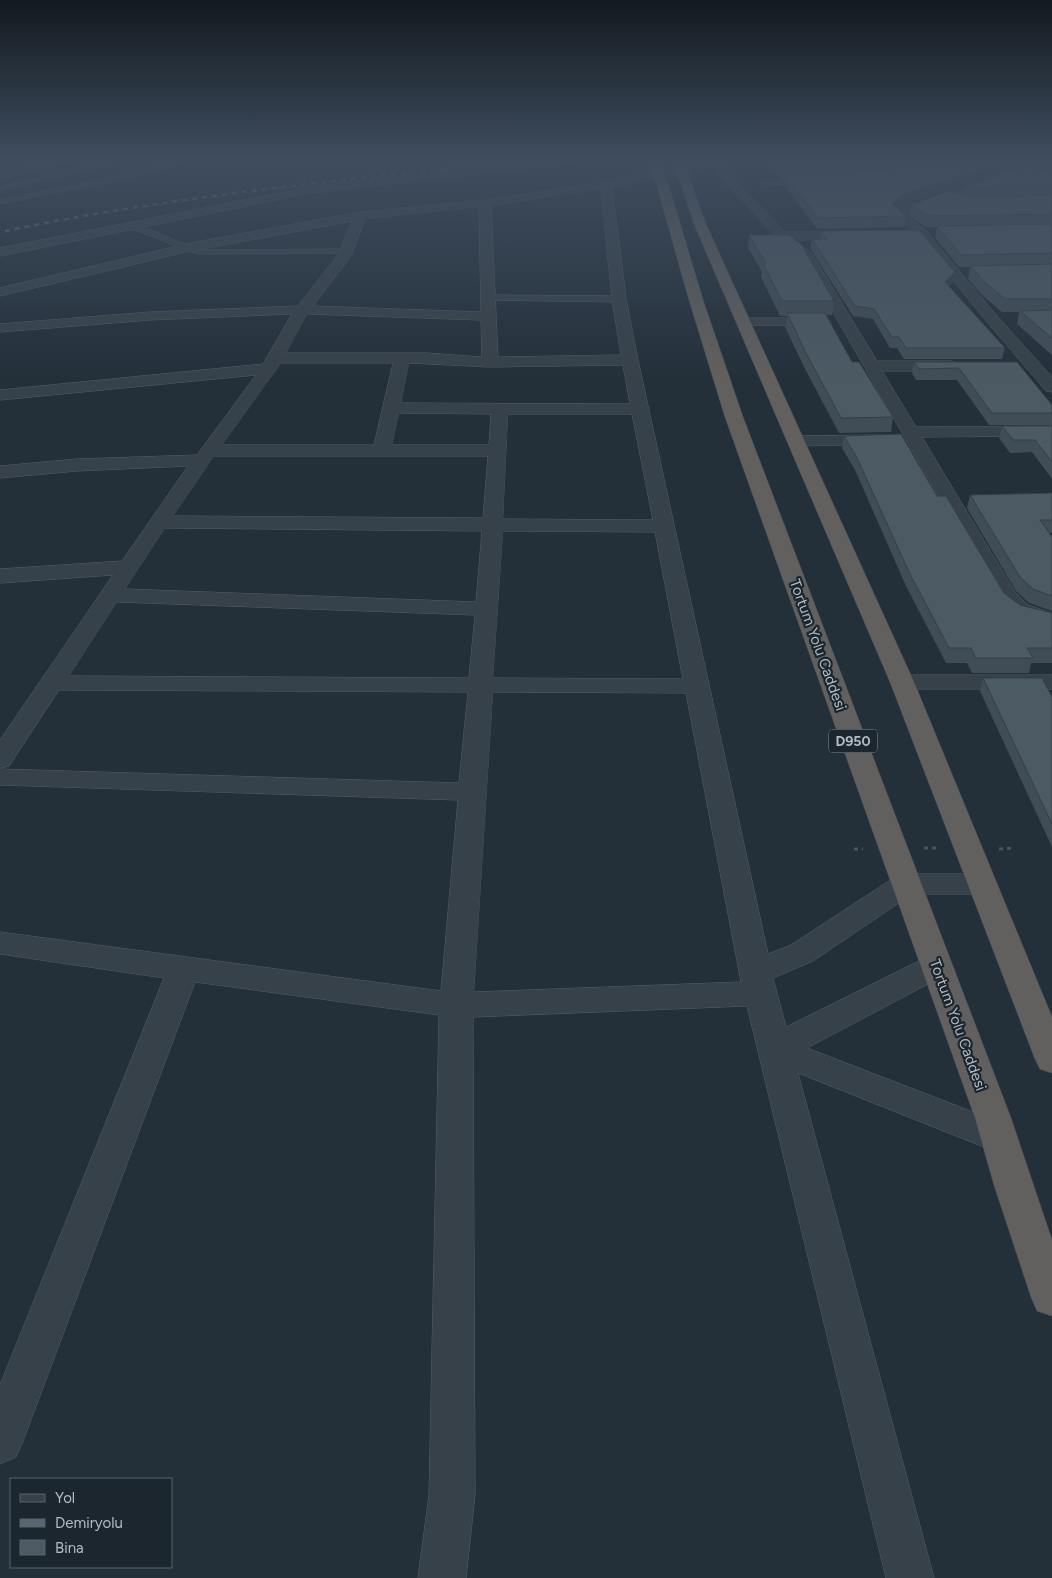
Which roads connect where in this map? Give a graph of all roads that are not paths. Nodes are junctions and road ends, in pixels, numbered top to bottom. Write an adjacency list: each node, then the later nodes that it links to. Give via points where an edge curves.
1 (95, 233): 17 (street)
2 (149, 233): 15 (lane)
3 (257, 233): 15 (street)
4 (349, 233): 16 (street)
5 (486, 233): 24 (street)
6 (611, 233): 25 (street)
7 (681, 233): 72 (highway, Tortum Yolu Caddesi / D950, via 696,300 734,417)
8 (704, 233): 31 (highway, Tortum Yolu Caddesi / D950)
9 (779, 233): 14 (street)
10 (942, 233): 12 (street)
11 (904, 234): 12 (street)
12 (922, 234): 21 (street)
13 (866, 235): 14 (street)
14 (782, 236): 30 (street, via 806,254)
15 (186, 248): 16 (lane, via 197,252); 22 (street)
16 (346, 251): 26 (street)
17 (0, 253): 18 (street)
18 (18, 260)
19 (45, 270): 22 (street)
20 (973, 272): 21 (street)
21 (954, 273): 29 (street)
22 (62, 276): 23 (street)
23 (0, 292)
24 (489, 298): 25 (lane); 27 (street)
25 (619, 299): 34 (street)
26 (302, 310): 27 (street); 32 (street, via 218,312); 36 (street)
27 (489, 316): 35 (street)
28 (1009, 318): 29 (street)
29 (992, 319): 40 (street)
30 (847, 321): 31 (street); 37 (street)
31 (744, 322): 49 (highway, Tortum Yolu Caddesi / D950)
32 (0, 328)
33 (402, 358): 35 (street); 36 (street); 44 (street)
34 (630, 360): 35 (street); 46 (street)
35 (490, 362)
36 (271, 364): 43 (street); 52 (street)
37 (871, 366): 38 (street); 48 (street)
38 (966, 366)
39 (1014, 366): 40 (street)
40 (1033, 366): 41 (street); 42 (street)
41 (1052, 366)
42 (1052, 387)
43 (0, 395)
44 (391, 408): 45 (street); 50 (street)
45 (500, 409): 46 (street); 51 (street)
46 (640, 409): 56 (street)
47 (1052, 431): 48 (street)
48 (912, 436): 49 (street); 61 (street, via 1004,594 1015,608)
49 (796, 441): 62 (highway, Tortum Yolu Caddesi / D950)
50 (382, 450): 51 (street); 52 (street)
51 (498, 450): 55 (street)
52 (208, 456): 53 (street); 54 (street)
53 (0, 472)
54 (160, 522): 55 (street); 57 (street)
55 (493, 525): 56 (street); 60 (street)
56 (664, 526): 66 (street)
57 (130, 567): 58 (street); 59 (street)
58 (0, 576)
59 (110, 595): 60 (street); 64 (street)
60 (487, 609): 65 (street)
61 (1052, 620)
62 (902, 682): 63 (street); 73 (highway, Tortum Yolu Caddesi / D950)
63 (1052, 682)
64 (52, 683): 65 (street); 67 (street)
65 (481, 685): 66 (street); 71 (street)
66 (697, 686): 77 (street)
67 (26, 720): 68 (street); 69 (street)
68 (0, 723)
69 (0, 760)
70 (0, 777): 71 (street)
71 (473, 792): 78 (street)
72 (906, 884): 73 (street); 75 (highway, Tortum Yolu Caddesi / D950); 77 (street)
73 (982, 884): 80 (highway, Tortum Yolu Caddesi / D950)
74 (0, 942): 76 (street)
75 (936, 966): 79 (street); 81 (highway, Tortum Yolu Caddesi / D950)
76 (184, 969): 78 (street); 83 (street)
77 (758, 983): 78 (street); 79 (street)
78 (456, 1005): 84 (street, via 452,1494)
79 (774, 1049): 81 (street); 85 (street)
80 (1052, 1059)
81 (999, 1138): 82 (highway, Tortum Yolu Caddesi / D950)
82 (1052, 1297)
83 (0, 1441)
84 (442, 1578)
85 (910, 1578)

